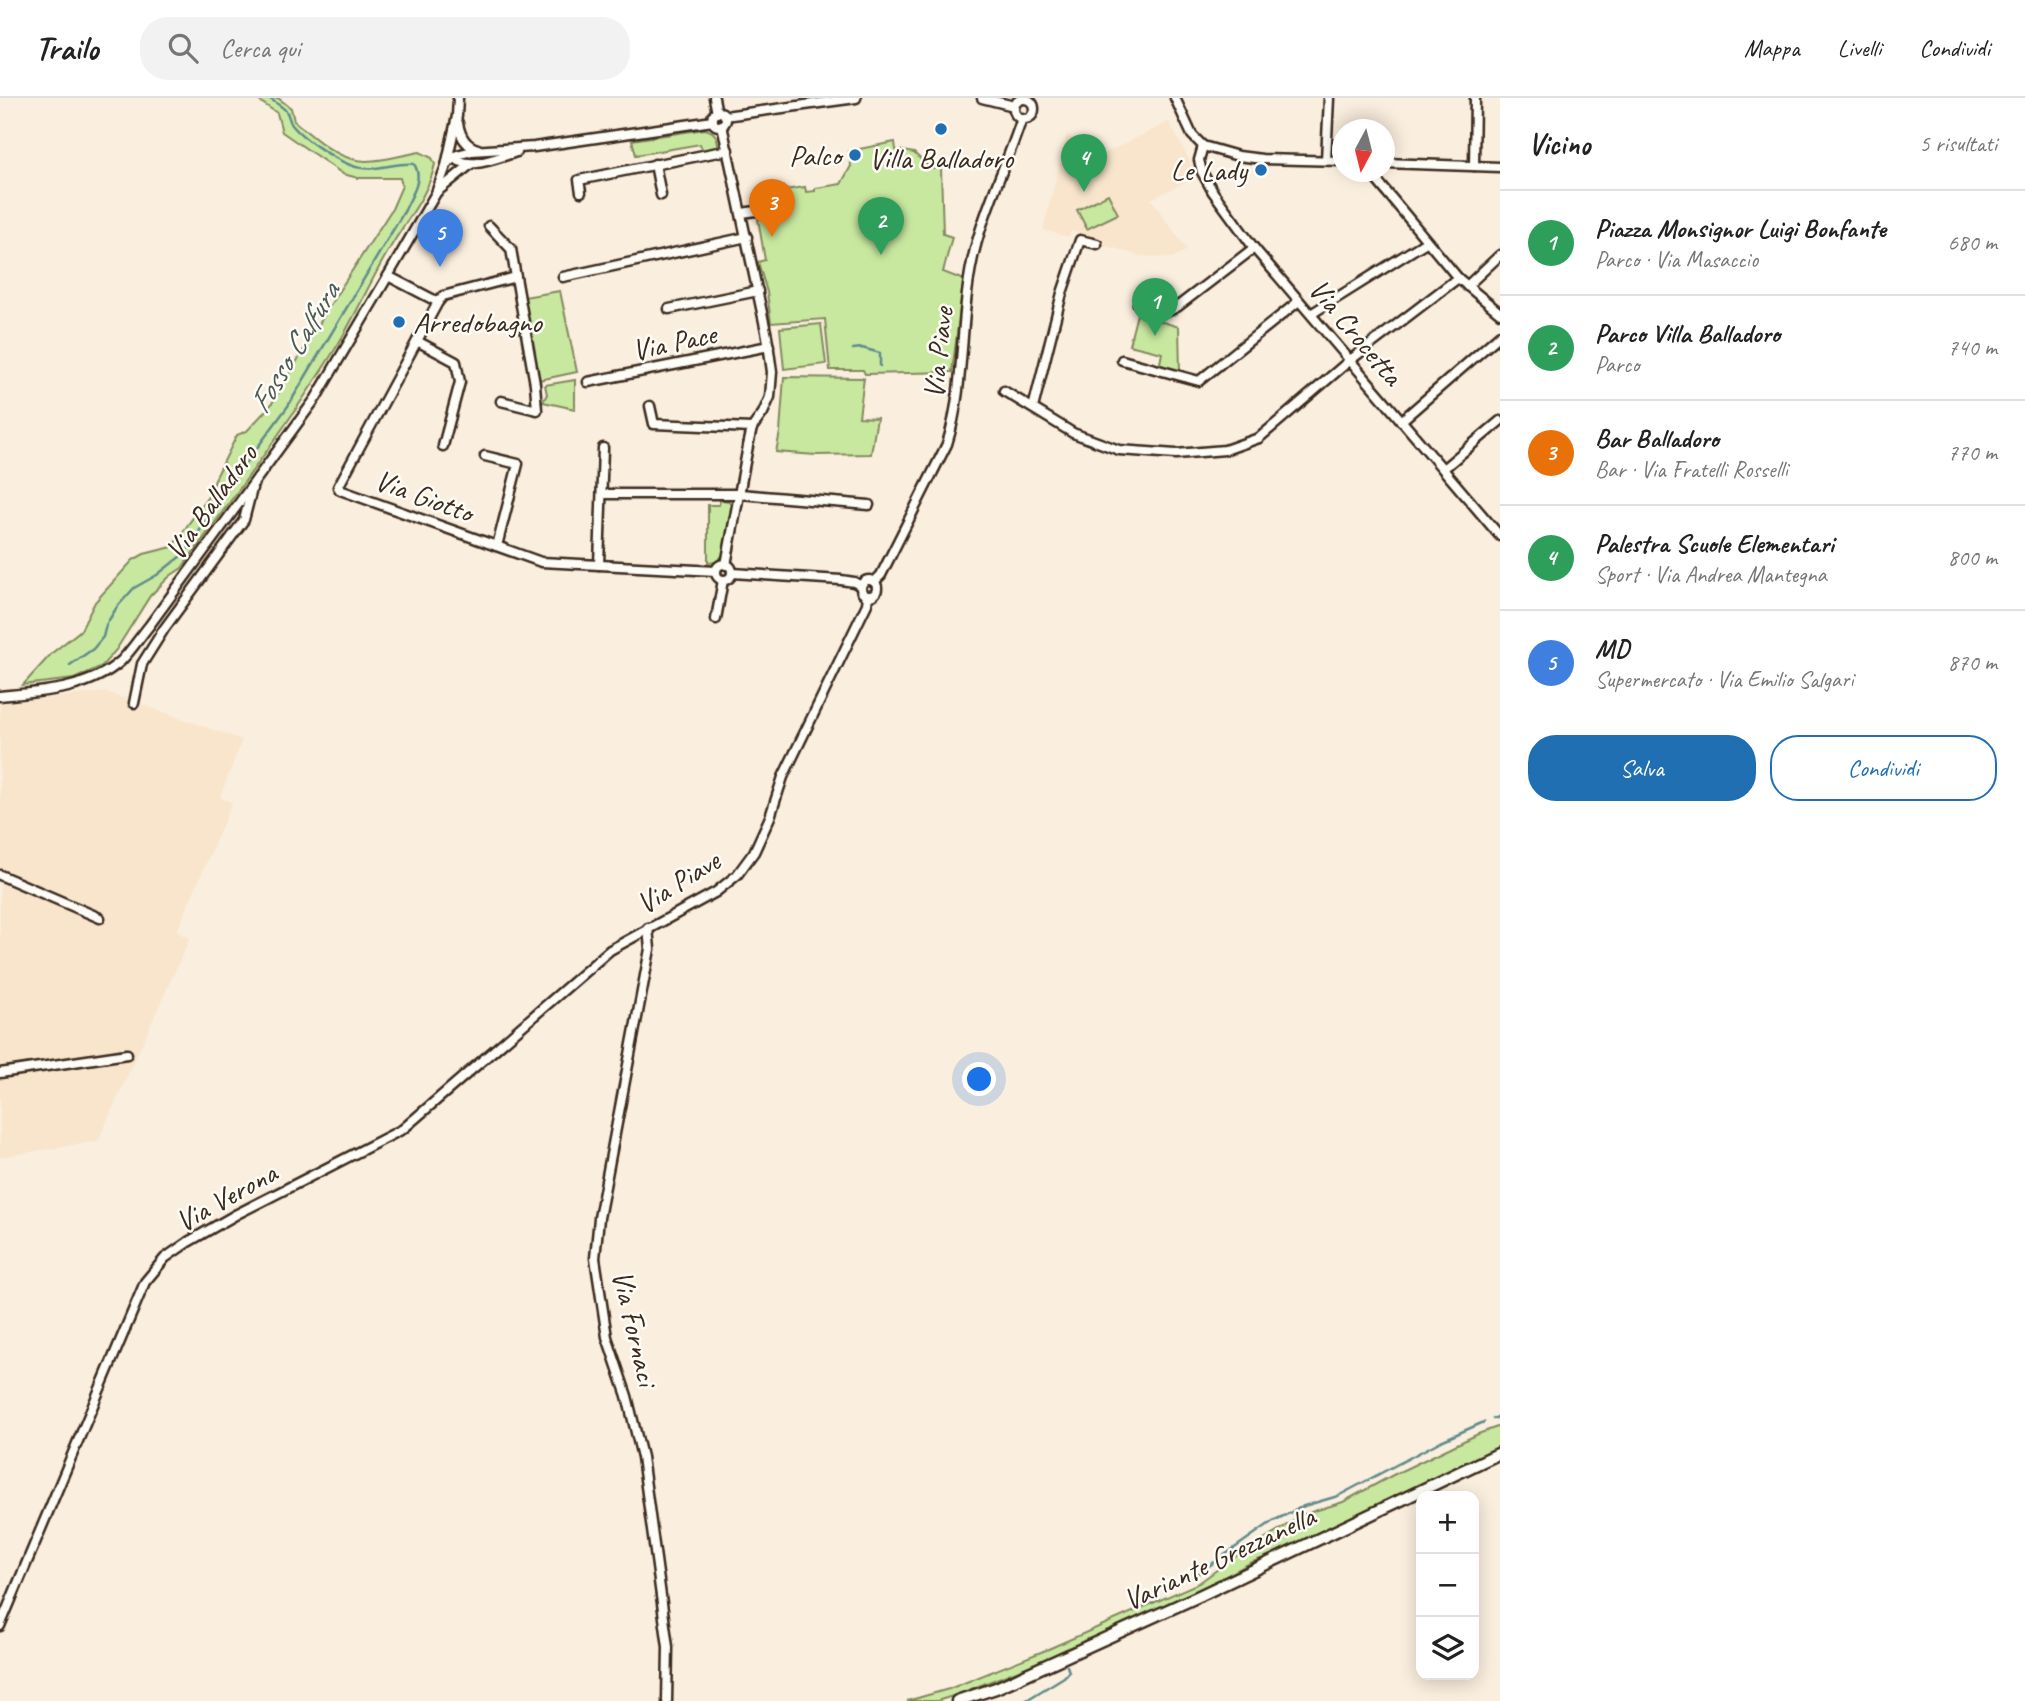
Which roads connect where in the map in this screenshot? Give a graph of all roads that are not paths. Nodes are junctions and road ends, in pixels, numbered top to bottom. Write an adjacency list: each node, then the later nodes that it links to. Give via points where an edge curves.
1 (458, 98): 10 (street)
2 (714, 98): 12 (street)
3 (856, 98): 12 (street, Via Balladoro)
4 (982, 98): 9 (street)
5 (1175, 98): 13 (street, via 1192,135)
6 (1329, 98): 18 (street)
7 (1475, 98): 23 (street)
8 (1034, 100): 9 (street, via 1021,99); 11 (street, via 1032,113)
9 (1014, 106): 11 (street)
10 (457, 116): 15 (street, via 461,135); 17 (street)
11 (1022, 118): 77 (street, Via Piave, via 975,249 950,434)
12 (719, 119): 14 (street, Via Balladoro); 16 (street)
13 (1203, 146): 18 (street, via 1262,159); 35 (street, Via Crocetta, via 1202,172)
14 (534, 147): 15 (street, Via Balladoro); 21 (street, Via Balladoro)
15 (480, 150): 17 (street, Via Balladoro)
16 (728, 150): 22 (street); 30 (street)
17 (451, 155): 21 (street); 27 (street, Via Balladoro)
18 (1326, 160): 19 (street)
19 (1332, 160)
20 (1395, 163): 23 (street)
21 (471, 164): 27 (street, Via Balladoro)
22 (655, 164): 26 (street, via 579,180); 28 (street)
23 (1474, 166): 24 (street)
24 (1500, 167)
25 (1378, 182): 33 (street)
26 (581, 192)
27 (436, 193): 37 (street, Via Balladoro)
28 (661, 195)
29 (783, 207): 30 (street)
30 (742, 213): 32 (street)
31 (489, 226): 38 (street, via 511,249)
32 (747, 237): 39 (street); 42 (street)
33 (1426, 242): 40 (street); 48 (street)
34 (1097, 244): 58 (street, via 1080,240)
35 (1254, 248): 43 (street, Via Crocetta); 45 (street, via 1169,311)
36 (1500, 255): 41 (street)
37 (388, 276): 44 (street); 66 (street, Via Balladoro, via 316,398)
38 (516, 277): 44 (street, via 443,296); 56 (street, via 537,410)
39 (563, 277)
40 (1458, 278): 41 (street); 53 (street)
41 (1467, 286): 47 (street)
42 (758, 291): 46 (street); 51 (street)
43 (1299, 301): 48 (street, Via Crocetta); 52 (street, via 1199,381)
44 (438, 302): 50 (street)
45 (1138, 304)
46 (669, 309)
47 (1500, 313)
48 (1311, 314): 53 (street, Via Crocetta)
49 (1500, 335): 59 (street)
50 (417, 341): 62 (street, via 456,362 460,382); 71 (street, Via Giotto, via 338,487)
51 (769, 346): 54 (street, Via Pace); 61 (street, via 770,397)
52 (1122, 360)
53 (1349, 361): 58 (street, via 1259,438 1225,450 1176,454 1119,450 1073,433); 59 (street, Via Crocetta)
54 (588, 382)
55 (1004, 391): 58 (street)
56 (501, 401)
57 (650, 406): 61 (street, via 654,424)
58 (1033, 408)
59 (1401, 421): 65 (street, Via Crocetta)
60 (1500, 421): 65 (street)
61 (752, 428): 68 (street)
62 (443, 446)
63 (603, 448): 67 (street)
64 (485, 456): 71 (street, via 518,464)
65 (1443, 469): 70 (street, Via Crocetta)
66 (254, 483): 81 (street, Via Balladoro, via 123,659 92,680); 82 (street, via 244,520 142,664)
67 (603, 494): 68 (street); 72 (street)
68 (740, 494): 69 (street); 73 (street)
69 (869, 505)
70 (1500, 536)
71 (497, 546): 72 (street, Via Giotto, via 541,562)
72 (599, 565): 74 (street, Via Giotto)
73 (726, 565): 74 (street); 75 (street)
74 (716, 572): 76 (street)
75 (732, 573): 76 (street); 78 (street, via 841,580)
76 (723, 580): 80 (street)
77 (874, 582): 78 (street, via 867,580); 79 (street, via 876,589)
78 (861, 586): 79 (street)
79 (868, 596): 85 (street, Via Piave, via 783,777 754,852 737,875 716,892)
80 (716, 619)
81 (0, 696)
82 (134, 703)
83 (0, 875): 84 (street)
84 (100, 918)
85 (649, 928): 86 (street, Via Piave); 91 (street, Via Fornaci, via 650,948 595,1258 607,1337 642,1457 668,1647)
86 (632, 936): 90 (street, Via Verona, via 403,1129 237,1214 165,1258 145,1282)
87 (127, 1054): 88 (street)
88 (0, 1073)
89 (1500, 1453): 92 (main road, Variante Grezzanella, via 1186,1602 996,1688)
90 (0, 1626)
91 (666, 1700)
92 (957, 1701)

